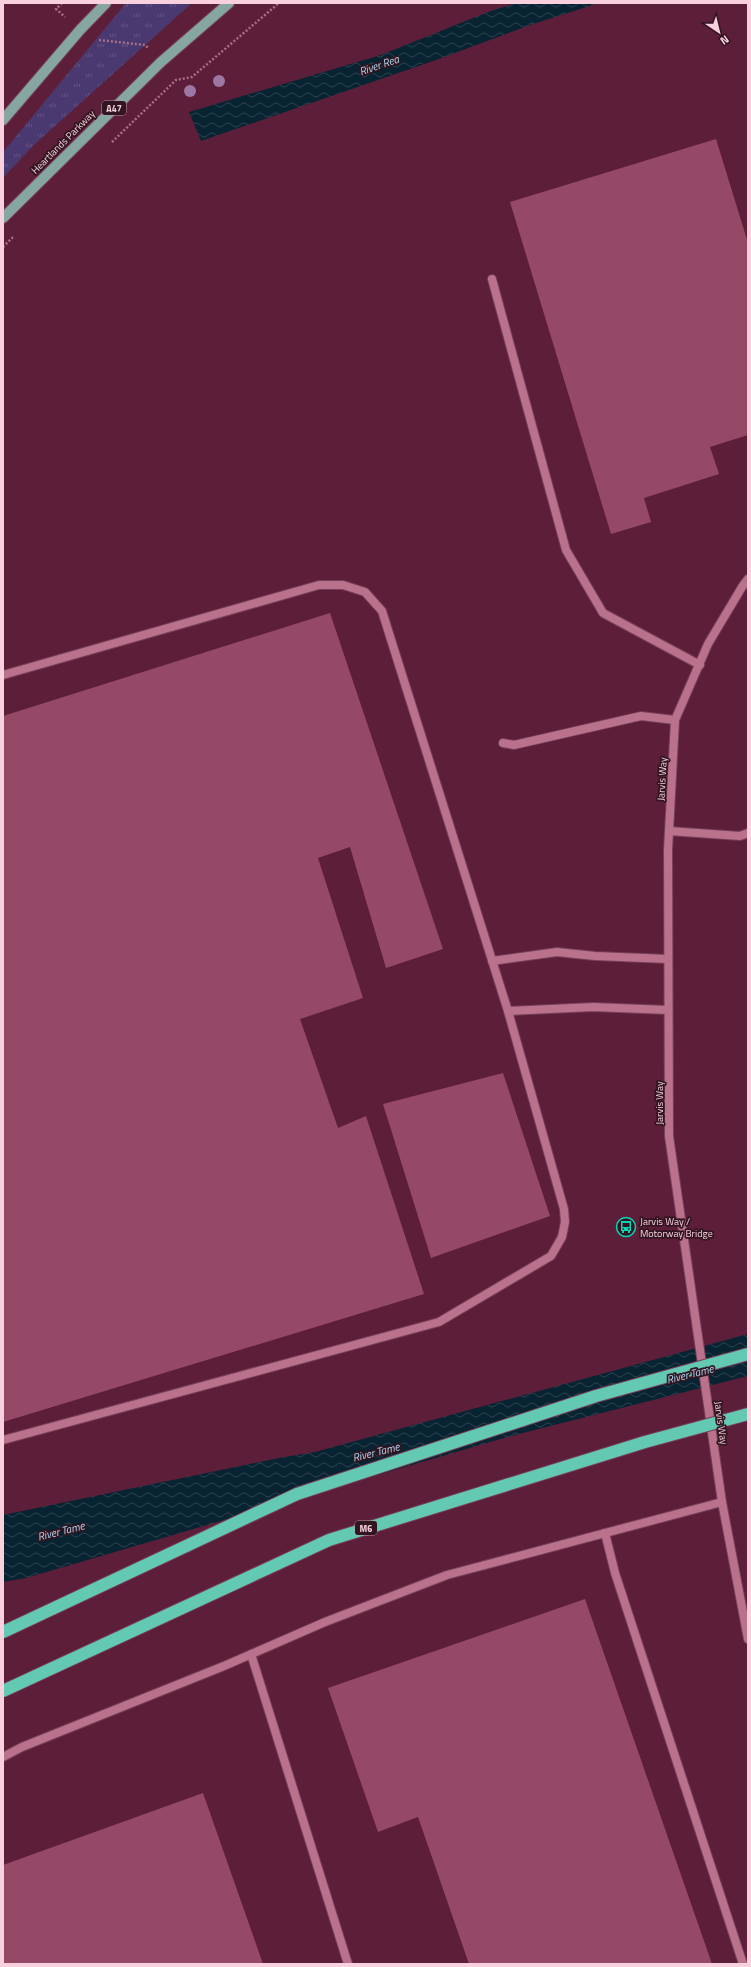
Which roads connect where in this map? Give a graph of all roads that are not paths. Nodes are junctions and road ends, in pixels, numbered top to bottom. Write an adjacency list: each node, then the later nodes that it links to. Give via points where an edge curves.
1 (106, 3): 3 (main road)
2 (229, 3): 4 (main road, Heartlands Parkway / A47, via 161,62)
3 (3, 120)
4 (3, 218)
5 (492, 279): 7 (street, via 566,550 603,613)
6 (748, 580): 7 (street, Jarvis Way, via 708,644)
7 (700, 665): 9 (street, Jarvis Way)
8 (3, 675): 14 (street, via 319,585 343,585 365,592 382,611)
9 (675, 720): 10 (street, via 641,716 514,745); 11 (street, Jarvis Way)
10 (503, 743)
11 (669, 831): 12 (street, via 740,836); 13 (street, Jarvis Way)
12 (748, 833)
13 (668, 959): 14 (street, via 557,952); 15 (street, Jarvis Way)
14 (492, 961): 16 (street)
15 (668, 1010): 16 (street, via 593,1007); 20 (street, Jarvis Way, via 669,1136)
16 (508, 1011): 19 (street, via 564,1209 562,1237 551,1256 438,1322)
17 (748, 1354): 22 (highway, bridge, via 596,1396 297,1494)
18 (748, 1414): 25 (highway, M6, bridge, via 645,1442 329,1540)
19 (3, 1440)
20 (722, 1502): 21 (street); 23 (street, Jarvis Way)
21 (605, 1533): 24 (street, via 447,1576 325,1622); 28 (street, via 615,1573)
22 (3, 1632)
23 (748, 1639)
24 (251, 1654): 26 (street); 27 (street)
25 (3, 1691)
26 (3, 1757)
27 (348, 1964)
28 (743, 1964)

